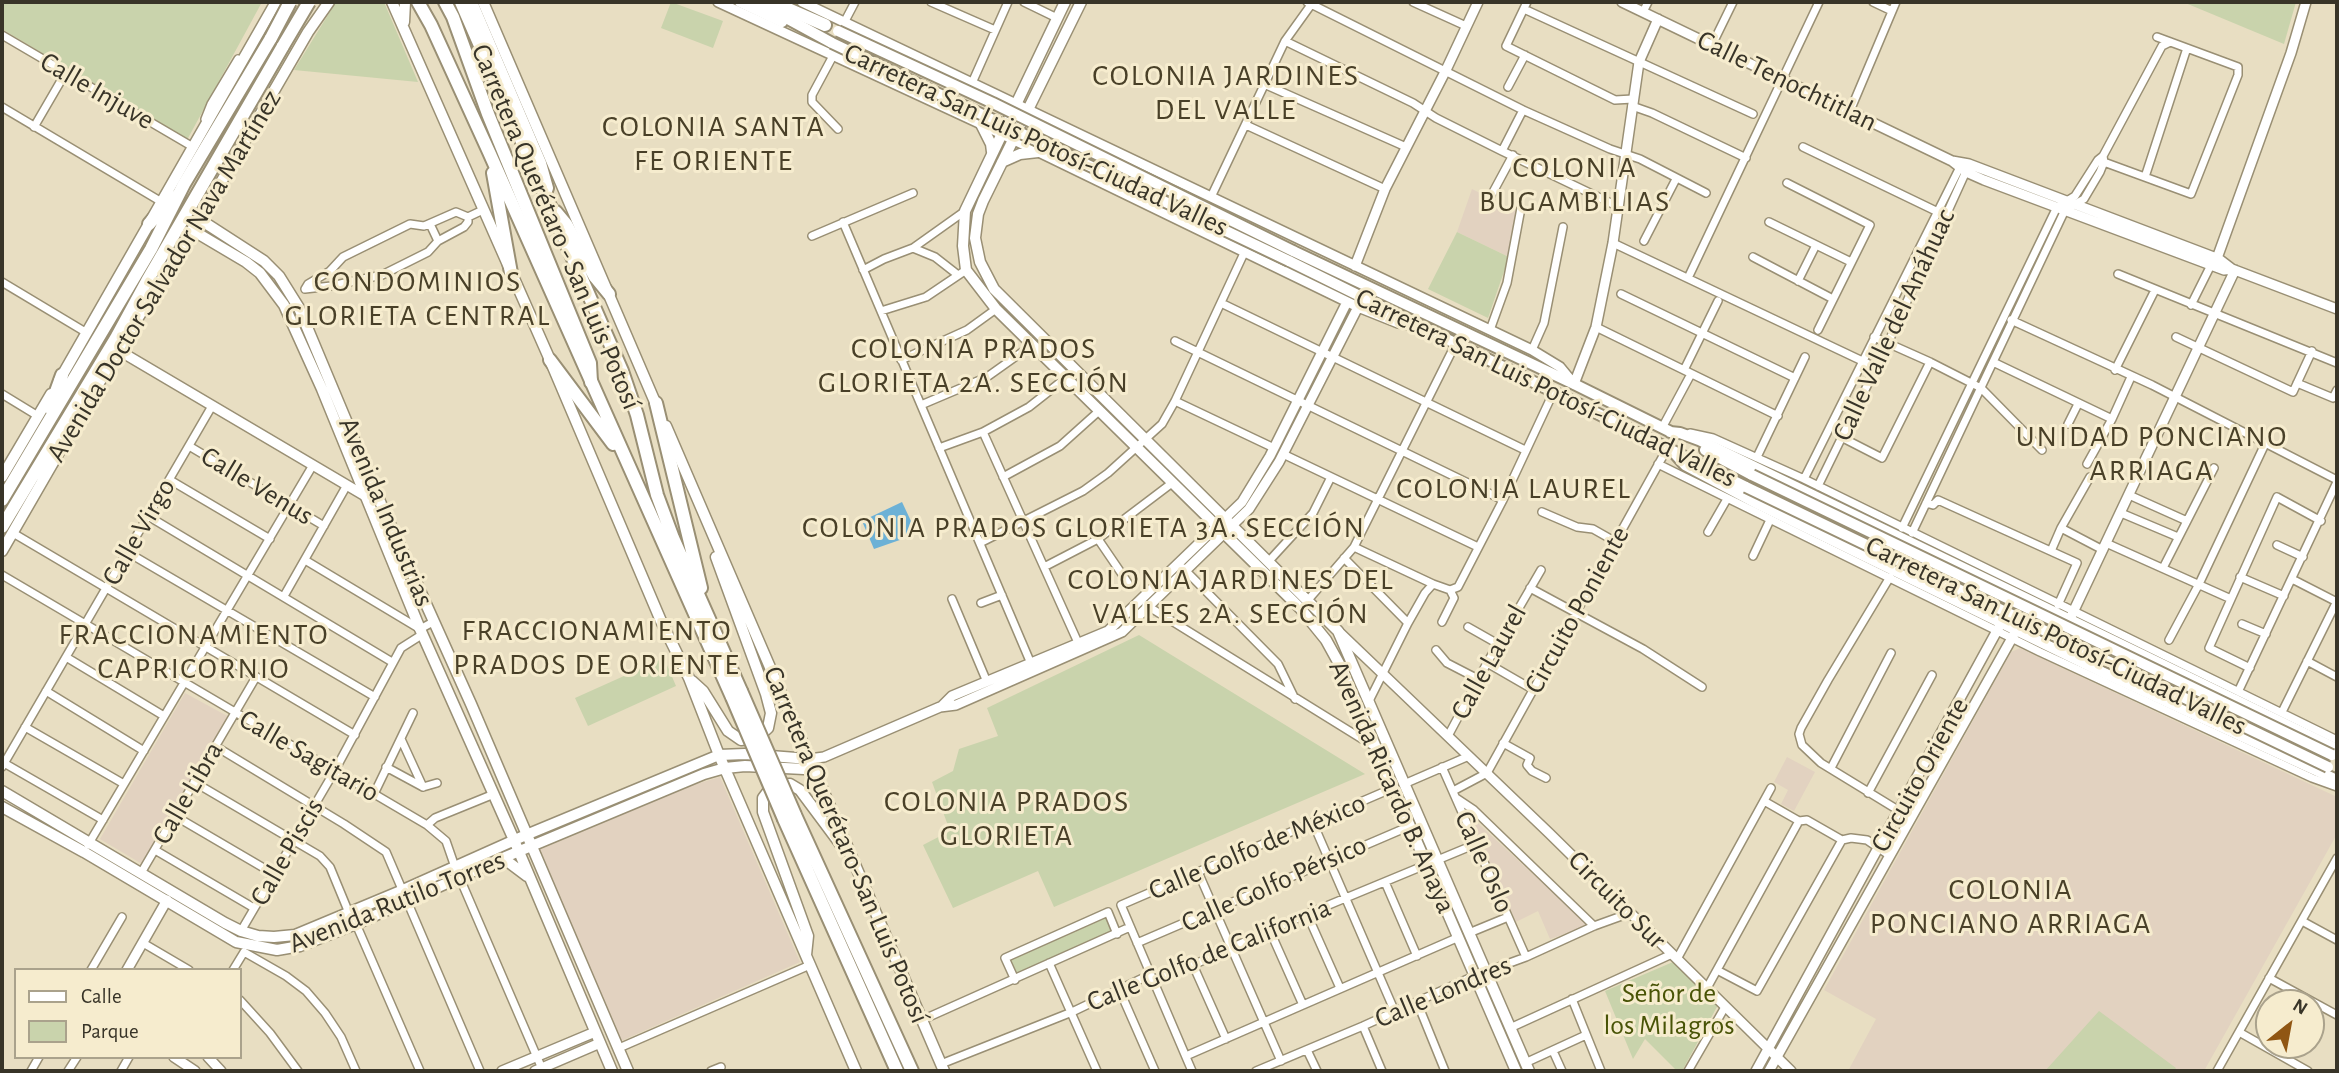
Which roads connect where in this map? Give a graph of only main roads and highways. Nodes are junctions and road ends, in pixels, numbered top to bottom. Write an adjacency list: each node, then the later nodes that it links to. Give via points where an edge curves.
1 (275, 2): 17 (main road, Avenida Doctor Salvador Nava Martínez)
2 (290, 2): 27 (highway, Avenida Doctor Salvador Nava Martínez, bridge)
3 (309, 2): 36 (highway, Avenida Doctor Salvador Nava Martínez, bridge)
4 (328, 2): 20 (main road, Avenida Doctor Salvador Nava Martínez)
5 (392, 2): 19 (main road)
6 (405, 2): 19 (main road)
7 (418, 2): 23 (highway, Carretera Querétaro - San Luis Potosí)
8 (445, 2): 43 (highway, via 590,363)
9 (483, 2): 37 (main road, Carretera Querétaro-San Luis Potosí)
10 (740, 2): 16 (main road)
11 (772, 2): 18 (highway)
12 (788, 2): 18 (main road)
13 (1065, 2): 25 (main road)
14 (1081, 2): 26 (main road, Avenida Ricardo B. Anaya)
15 (465, 4): 28 (highway, via 540,163)
16 (760, 7): 21 (main road, Carretera San Luis Potosí-Ciudad Valles); 21 (main road, via 777,20)
17 (266, 17): 20 (main road, via 289,13 302,20); 30 (main road, Avenida Doctor Salvador Nava Martínez)
18 (825, 24): 34 (main road, bridge, via 841,26)
19 (404, 28): 35 (main road)
20 (308, 32): 29 (main road, Avenida Doctor Salvador Nava Martínez)
21 (818, 37): 34 (main road, Carretera San Luis Potosí-Ciudad Valles, bridge, via 832,50)
22 (981, 124): 25 (main road)
23 (489, 152): 35 (highway); 43 (highway, Carretera Querétaro - San Luis Potosí)
24 (1038, 152): 26 (main road)
25 (992, 155): 31 (main road, via 965,211)
26 (1002, 162): 32 (main road, Avenida Ricardo B. Anaya, via 983,201)
27 (184, 184): 30 (highway); 46 (highway, Avenida Doctor Salvador Nava Martínez, via 151,249)
28 (545, 198): 37 (highway); 60 (highway, Carretera Querétaro - San Luis Potosí, via 622,371 657,495)
29 (199, 219): 33 (main road, Avenida Doctor Salvador Nava Martínez); 42 (main road, Avenida Industrias, via 264,261 279,276)
30 (149, 224): 41 (main road, Avenida Doctor Salvador Nava Martínez)
31 (964, 226): 32 (main road); 54 (main road, Avenida Ricardo B. Anaya, via 962,272 1172,483)
32 (976, 229): 54 (main road, Avenida Ricardo B. Anaya, via 980,262 994,289 1147,439)
33 (192, 230): 38 (main road, Avenida Doctor Salvador Nava Martínez); 39 (main road, Avenida Industrias, via 260,273 284,305)
34 (1291, 256): 45 (main road); 47 (main road, Carretera San Luis Potosí-Ciudad Valles, via 1426,329)
35 (511, 273): 40 (main road)
36 (147, 281): 38 (highway); 55 (highway, Avenida Doctor Salvador Nava Martínez)
37 (609, 294): 44 (main road, Carretera Querétaro-San Luis Potosí)
38 (130, 331): 48 (main road, Avenida Doctor Salvador Nava Martínez)
39 (308, 358): 42 (main road, via 321,377); 53 (main road, Avenida Industrias)
40 (550, 360): 49 (highway); 63 (main road)
41 (62, 375): 46 (highway); 50 (main road, Avenida Doctor Salvador Nava Martínez)
42 (330, 380): 52 (main road, Avenida Industrias)
43 (591, 382): 49 (highway, Carretera Querétaro - San Luis Potosí)
44 (656, 403): 56 (main road, Carretera Querétaro-San Luis Potosí); 60 (highway)
45 (1671, 431): 58 (main road); 67 (main road, bridge)
46 (39, 438): 51 (highway, Avenida Doctor Salvador Nava Martínez)
47 (1668, 446): 59 (main road, via 1685,465); 67 (main road, Carretera San Luis Potosí-Ciudad Valles, bridge)
48 (55, 458): 55 (highway)
49 (629, 466): 64 (highway, Carretera Querétaro - San Luis Potosí)
50 (2, 477)
51 (2, 500)
52 (388, 520): 53 (main road); 74 (main road, Avenida Industrias)
53 (377, 524): 73 (main road, Avenida Industrias)
54 (1224, 526): 82 (main road, Avenida Ricardo B. Anaya, via 1326,640 1426,864); 82 (main road, Avenida Ricardo B. Anaya, via 1269,561 1338,631 1438,860)
55 (5, 532): 57 (main road, Avenida Doctor Salvador Nava Martínez)
56 (715, 540): 63 (main road, via 716,557 766,694 771,712 768,728 757,738 741,740 728,731 703,691); 66 (main road, Carretera Querétaro-San Luis Potosí)
57 (2, 551)
58 (1993, 583): 59 (main road, via 1992,600); 61 (main road, via 2032,597)
59 (1979, 612): 62 (main road, via 2001,628)
60 (709, 619): 64 (highway, Carretera Querétaro - San Luis Potosí)
61 (2114, 641): 62 (main road, via 2098,653); 67 (main road)
62 (2102, 672): 67 (main road, via 2201,722)
63 (689, 678): 65 (main road)
64 (737, 694): 72 (highway, Carretera Querétaro - San Luis Potosí, bridge)
65 (719, 755): 66 (main road, Avenida Rutilo Torres); 68 (main road); 74 (main road, Avenida Rutilo Torres)
66 (810, 763): 68 (main road, Avenida Rutilo Torres); 80 (main road, Carretera Querétaro-San Luis Potosí)
67 (2330, 765): 69 (main road)
68 (724, 768): 76 (main road, Avenida Rutilo Torres); 83 (main road)
69 (2337, 780)
70 (2, 791): 77 (main road, Avenida Rutilo Torres, via 241,931 274,937 295,935)
71 (2, 807): 79 (main road, Avenida Rutilo Torres, via 244,948 300,946)
72 (790, 817): 89 (highway, Carretera Querétaro - San Luis Potosí); 90 (highway, Carretera Querétaro - San Luis Potosí)
73 (505, 818): 75 (main road, Avenida Industrias); 77 (main road, via 503,836)
74 (526, 835): 75 (main road, Avenida Rutilo Torres); 76 (main road, Avenida Industrias)
75 (514, 840): 77 (main road, Avenida Rutilo Torres); 78 (main road, Avenida Industrias)
76 (530, 846): 78 (main road, Avenida Rutilo Torres); 87 (main road, Avenida Industrias)
77 (495, 849)
78 (519, 852): 79 (main road, Avenida Rutilo Torres); 81 (main road, Avenida Industrias)
79 (498, 860): 81 (main road, via 519,868)
80 (853, 860): 83 (main road, via 800,790 790,784 769,790 763,798 763,812 808,936); 85 (main road, Carretera Querétaro-San Luis Potosí)
81 (531, 880): 86 (main road, Avenida Industrias)
82 (1464, 935): 84 (main road, Avenida Ricardo B. Anaya); 91 (main road, Avenida Ricardo B. Anaya, via 1474,976)
83 (808, 961): 88 (main road)
84 (1527, 1067)
85 (943, 1068)
86 (612, 1071)
87 (628, 1071)
88 (856, 1071)
89 (897, 1071)
90 (912, 1071)
91 (1516, 1071)

